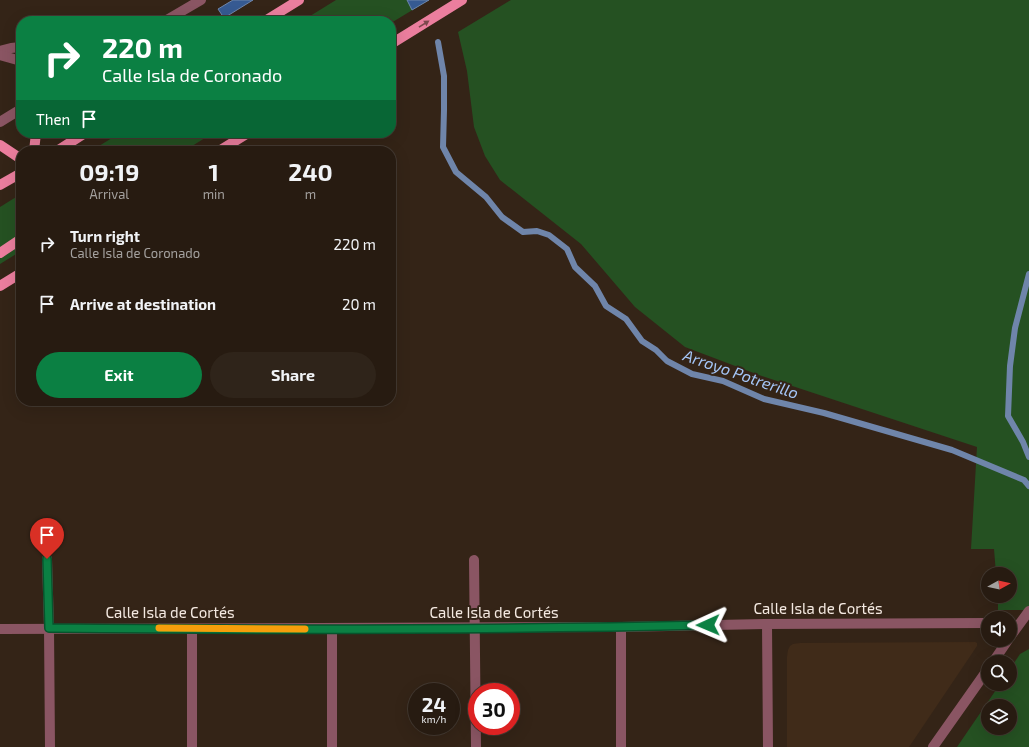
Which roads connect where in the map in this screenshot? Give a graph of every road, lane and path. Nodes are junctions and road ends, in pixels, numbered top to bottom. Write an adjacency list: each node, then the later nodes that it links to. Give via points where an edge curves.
1 (201, 0): 4 (street)
2 (299, 0): 5 (main road)
3 (462, 0): 6 (main road, one-way to 3)
4 (174, 16)
5 (273, 16)
6 (396, 41)
7 (16, 48): 8 (street)
8 (0, 51)
9 (0, 55): 10 (street)
10 (16, 60)
11 (16, 112): 12 (street)
12 (0, 122)
13 (77, 138): 16 (main road)
14 (240, 138): 17 (main road)
15 (0, 145): 18 (main road)
16 (65, 146)
17 (227, 146)
18 (16, 156)
19 (16, 176): 20 (main road)
20 (0, 185)
21 (16, 242): 22 (main road)
22 (0, 253)
23 (16, 276): 24 (main road)
24 (0, 286)
25 (47, 559): 32 (street)
26 (474, 560): 33 (street)
27 (1029, 611): 29 (street)
28 (981, 623): 30 (street, Calle Isla de Cortés)
29 (1020, 623)
30 (767, 624): 31 (street, Calle Isla de Cortés); 43 (street)
31 (621, 627): 33 (street, Calle Isla de Cortés); 42 (street)
32 (49, 628): 34 (street, Calle Isla de Cortés); 35 (street, Calle Isla de Cortés); 38 (street)
33 (475, 628): 36 (street, Calle Isla de Cortés); 41 (street)
34 (0, 629)
35 (192, 629): 36 (street, Calle Isla de Cortés); 39 (street)
36 (332, 629): 40 (street)
37 (981, 679): 44 (street)
38 (50, 747)
39 (192, 747)
40 (332, 747)
41 (476, 747)
42 (621, 747)
43 (768, 747)
44 (933, 747)

